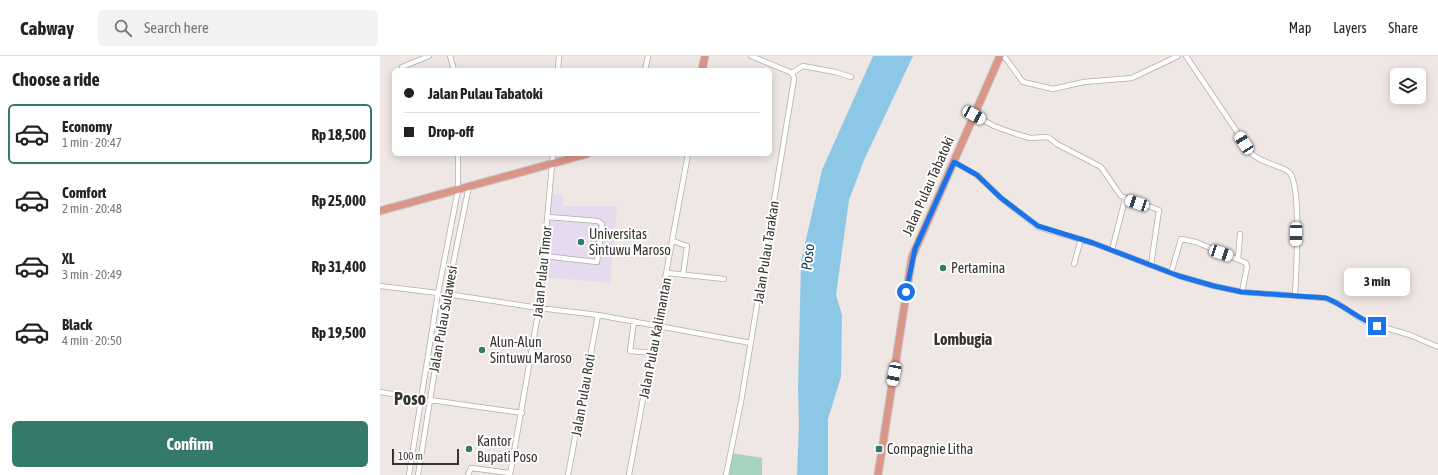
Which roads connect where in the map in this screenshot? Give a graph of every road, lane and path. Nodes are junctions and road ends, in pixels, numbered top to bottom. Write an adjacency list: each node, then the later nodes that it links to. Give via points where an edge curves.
1 (429, 56): 11 (street)
2 (450, 56): 12 (street)
3 (559, 56): 13 (street)
4 (648, 56): 14 (street)
5 (705, 56): 15 (highway)
6 (751, 56): 16 (street)
7 (1000, 56): 18 (highway, Jalan Pulau Tabatoki)
8 (1004, 56): 9 (street, via 1023,82 1053,89 1084,82 1135,77)
9 (1178, 56)
10 (1186, 56): 48 (street, via 1252,154 1262,162 1283,168 1291,174 1297,221)
11 (402, 67)
12 (453, 68)
13 (558, 68)
14 (645, 68)
15 (702, 68)
16 (792, 73): 17 (street, via 803,66); 55 (street, Jalan Pulau Tarakan, via 794,83 787,133)
17 (851, 77)
18 (974, 115): 23 (highway, Jalan Pulau Tabatoki); 27 (street, via 994,126 1021,135 1033,138 1048,137 1102,168 1117,193)
19 (458, 156): 26 (street, Jalan Pulau Sulawesi)
20 (553, 156): 24 (street, Jalan Pulau Timor)
21 (580, 156): 24 (highway)
22 (688, 156): 34 (street, Jalan Pulau Kalimantan)
23 (954, 162): 33 (street, via 977,175 1034,224); 69 (highway, Jalan Pulau Tabatoki, via 912,257)
24 (552, 163): 25 (highway); 29 (street, Jalan Pulau Timor)
25 (469, 186): 26 (highway); 31 (street, Jalan Pulau Sulawesi)
26 (458, 190): 28 (highway); 30 (street, Jalan Pulau Sulawesi)
27 (1125, 199): 35 (street); 39 (street, via 1160,211)
28 (380, 211)
29 (548, 217): 36 (street, Jalan Pulau Timor); 36 (street, via 598,221 602,224 596,262)
30 (453, 220): 31 (street); 46 (street, Jalan Pulau Sulawesi)
31 (461, 222): 47 (street, Jalan Pulau Sulawesi)
32 (1240, 234): 37 (street)
33 (1081, 239): 35 (street); 38 (street)
34 (673, 241): 41 (street, Jalan Pulau Kalimantan); 42 (street, via 687,246)
35 (1112, 250): 39 (street)
36 (544, 256): 49 (street, Jalan Pulau Timor)
37 (1238, 259): 40 (street, via 1183,238); 45 (street, via 1248,266)
38 (1074, 264)
39 (1151, 265): 40 (street)
40 (1171, 272): 45 (street)
41 (668, 273): 42 (street); 52 (street, Jalan Pulau Kalimantan)
42 (683, 275): 43 (street)
43 (724, 279)
44 (380, 286): 46 (street)
45 (1242, 292): 48 (street)
46 (438, 293): 53 (street, Jalan Pulau Sulawesi)
47 (447, 294): 49 (street); 54 (street, Jalan Pulau Sulawesi)
48 (1295, 295): 56 (street, via 1326,298 1366,322 1410,335)
49 (539, 308): 50 (street); 61 (street, Jalan Pulau Timor)
50 (598, 315): 51 (street); 66 (street, Jalan Pulau Roti)
51 (634, 321): 52 (street); 57 (street, via 630,351)
52 (658, 325): 55 (street); 57 (street, Jalan Pulau Kalimantan)
53 (431, 340): 54 (street); 59 (street, Jalan Pulau Sulawesi)
54 (439, 341): 60 (street, Jalan Pulau Sulawesi)
55 (751, 342): 68 (street, Jalan Pulau Tarakan)
56 (1438, 347)
57 (653, 353): 67 (street, Jalan Pulau Kalimantan)
58 (380, 392): 59 (street)
59 (421, 398): 63 (street, Jalan Pulau Sulawesi)
60 (430, 400): 61 (street); 64 (street, Jalan Pulau Sulawesi)
61 (522, 413): 62 (street, Jalan Pulau Timor)
62 (510, 474): 65 (street, via 471,468)
63 (409, 475)
64 (418, 475)
65 (468, 475)
66 (568, 475)
67 (629, 475)
68 (726, 475)
69 (878, 475)

